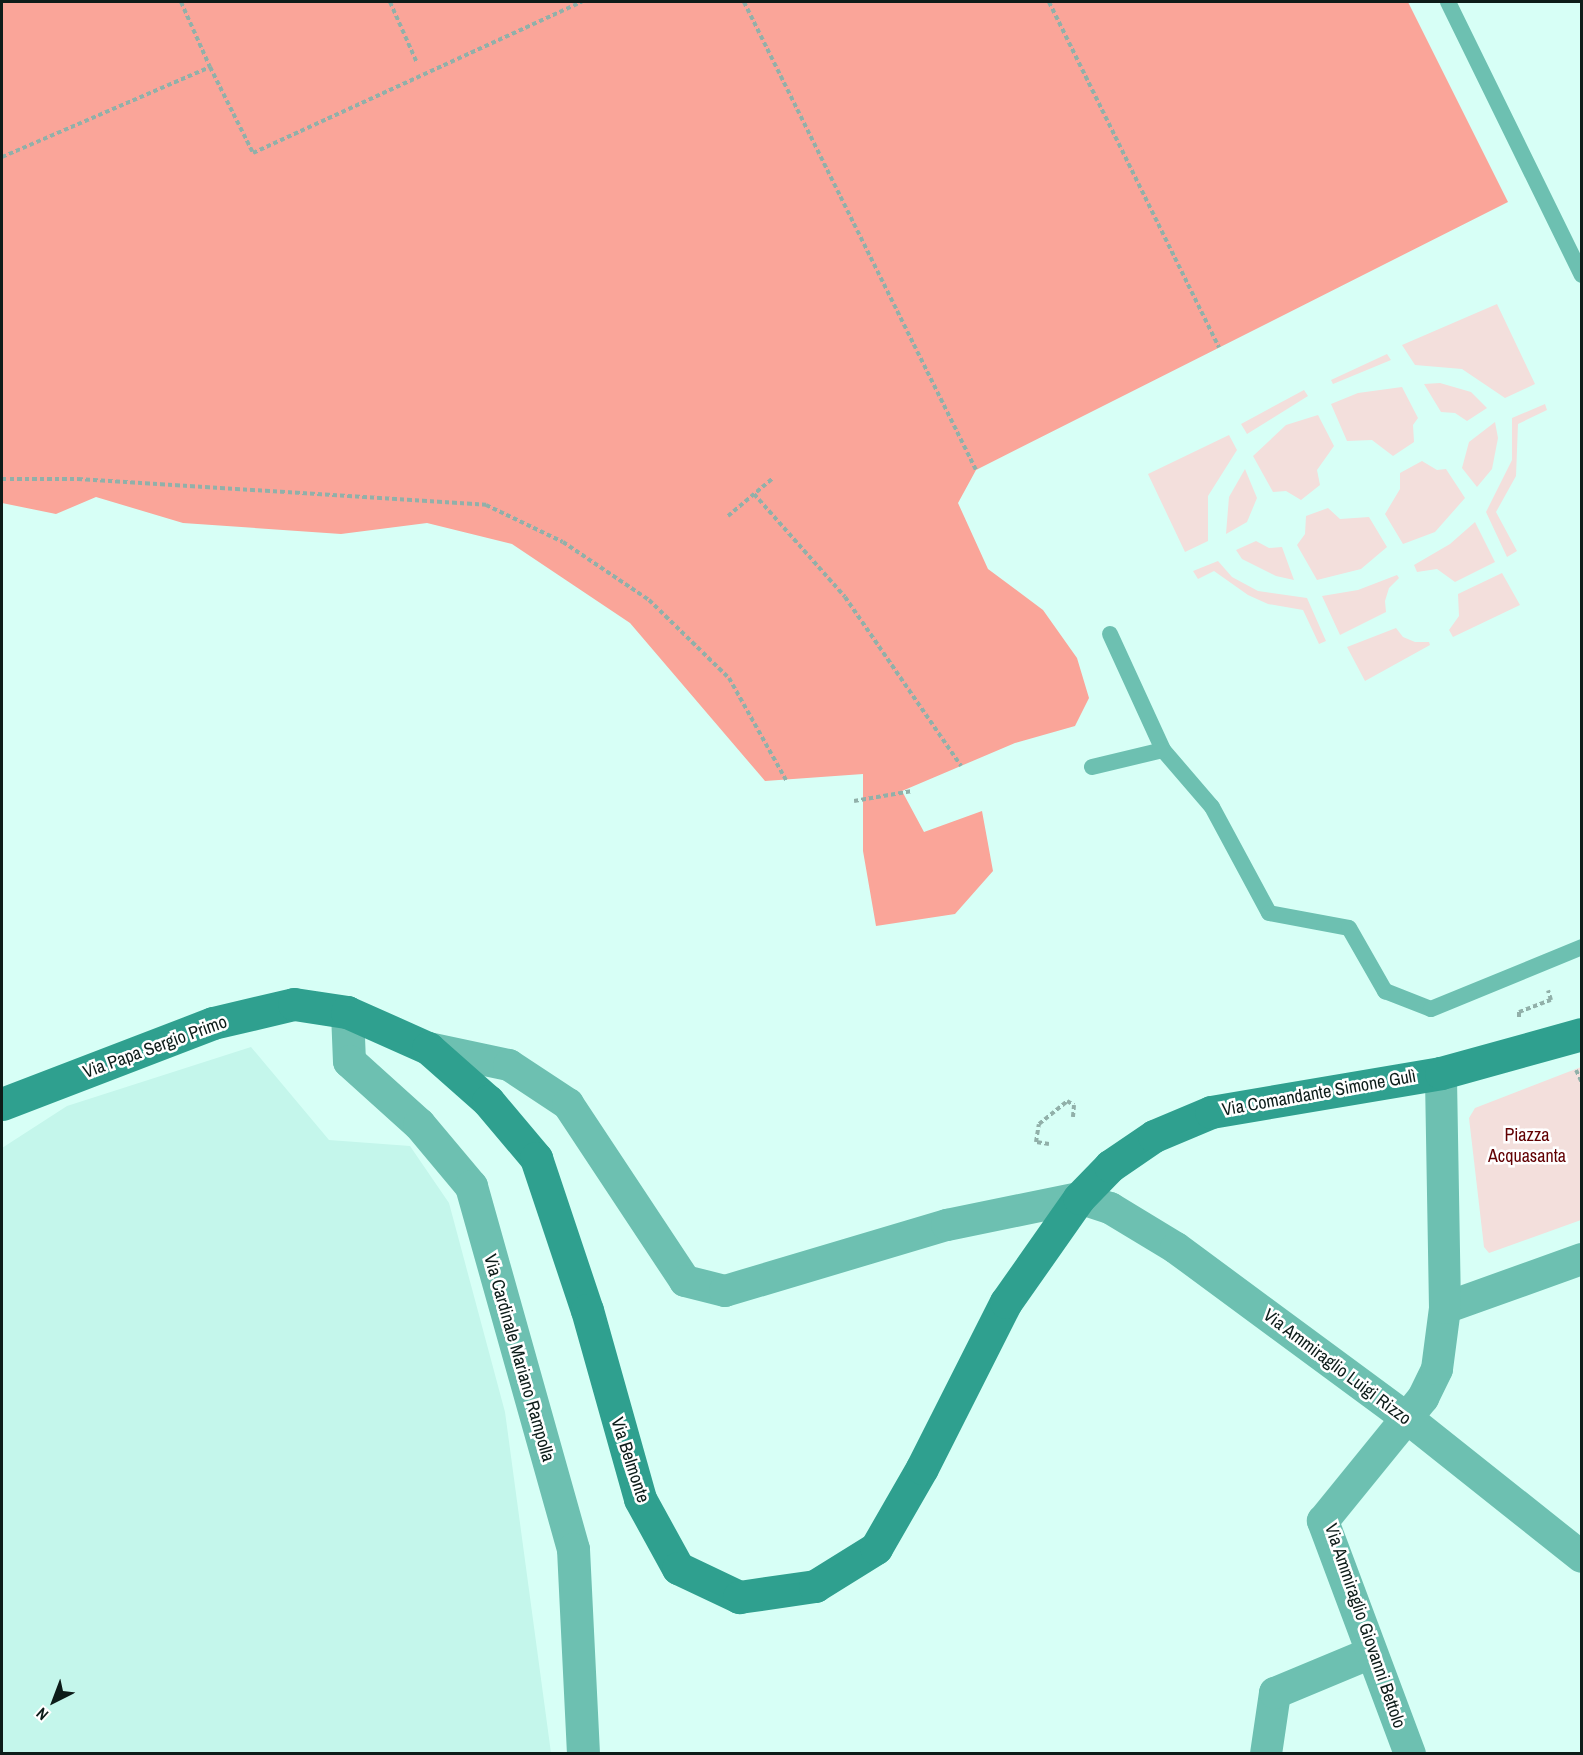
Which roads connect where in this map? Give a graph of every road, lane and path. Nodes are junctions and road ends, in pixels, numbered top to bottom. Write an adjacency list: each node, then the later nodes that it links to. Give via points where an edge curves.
1 (181, 2): 8 (path)
2 (390, 2): 7 (path)
3 (582, 2): 8 (path, via 253,153)
4 (744, 2): 12 (path)
5 (1049, 2): 11 (path)
6 (1448, 2): 10 (lane)
7 (417, 63)
8 (210, 67): 9 (path)
9 (2, 157)
10 (1581, 275)
11 (1219, 347)
12 (976, 470)
13 (773, 478): 15 (path)
14 (2, 479): 21 (path, via 102,480 486,505 562,542 650,600 729,678)
15 (754, 494): 16 (path); 19 (path, via 845,597)
16 (728, 516)
17 (1110, 634): 18 (lane)
18 (1163, 750): 20 (lane); 24 (lane, via 1212,807 1269,913 1349,928 1386,991 1431,1009)
19 (962, 766)
20 (1092, 767)
21 (786, 780)
22 (912, 791): 23 (path)
23 (854, 801)
24 (1581, 947)
25 (1551, 1000): 26 (path)
26 (1518, 1011)
27 (347, 1012): 29 (main road, Via Belmonte); 33 (main road, Via Papa Sergio Primo, via 294,1004 213,1023); 44 (street, Via Cardinale Mariano Rampolla, via 350,1061 419,1125 471,1186 573,1549)
28 (1581, 1034): 31 (main road, Via Comandante Simone Gulì)
29 (428, 1048): 38 (street, via 509,1065 568,1104 685,1281 725,1292 947,1225); 38 (main road, Via Belmonte, via 488,1101 536,1158 587,1310 640,1499 678,1568 739,1597 815,1586 876,1548 922,1468 1006,1302)
30 (1576, 1070): 32 (path)
31 (1441, 1073): 38 (main road, Via Comandante Simone Gulì, via 1256,1101 1202,1114 1110,1166); 40 (street)
32 (1581, 1083)
33 (2, 1104)
34 (1073, 1117): 36 (path, via 1074,1105 1067,1101 1039,1124 1036,1142)
35 (1581, 1130): 37 (path)
36 (1049, 1144)
37 (1581, 1146)
38 (1079, 1198): 41 (street, Via Ammiraglio Luigi Rizzo, via 1117,1211 1176,1248)
39 (1581, 1259): 40 (street)
40 (1444, 1308): 41 (street, via 1437,1369 1423,1398)
41 (1407, 1418): 42 (street, Via Ammiraglio Luigi Rizzo); 43 (street, Via Ammiraglio Giovanni Bettolo, via 1323,1521)
42 (1581, 1557)
43 (1371, 1653): 45 (street, via 1275,1693); 46 (street, Via Ammiraglio Giovanni Bettolo)
44 (583, 1754)
45 (1266, 1754)
46 (1410, 1754)

